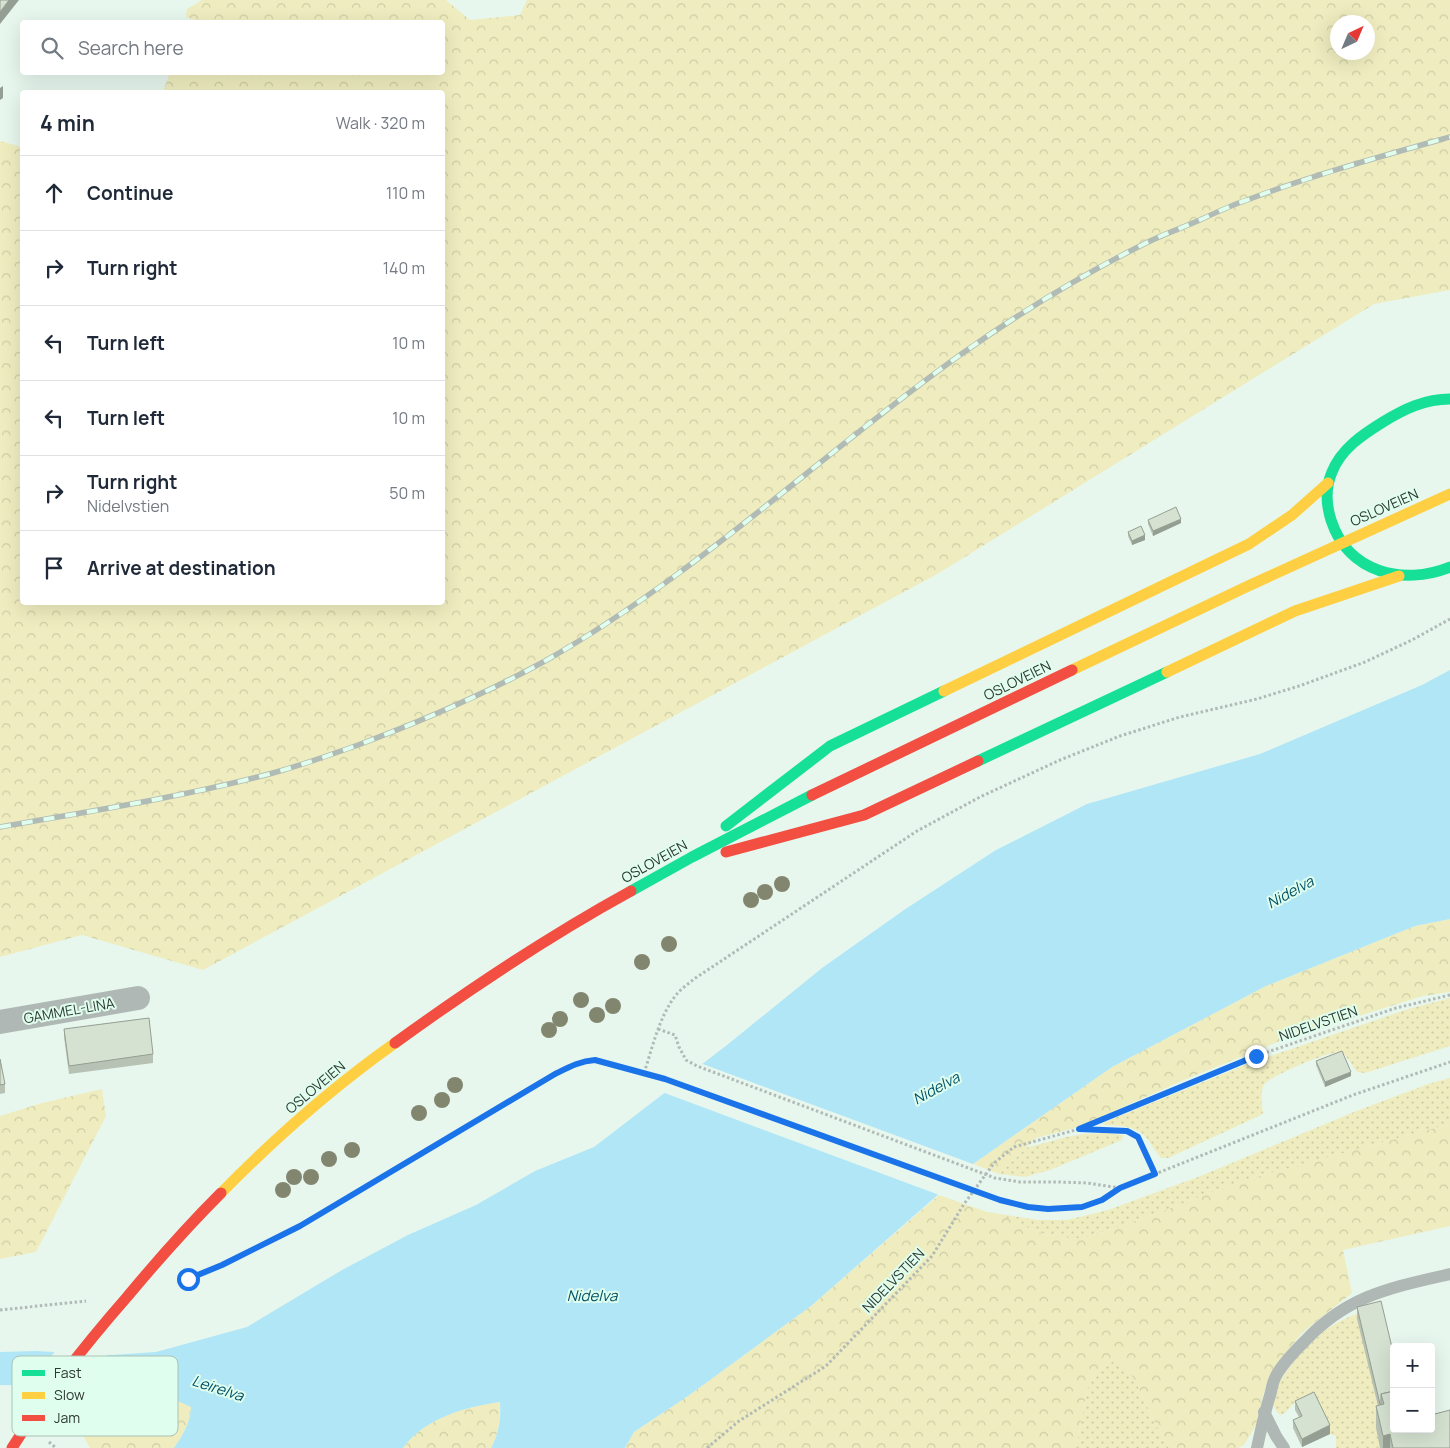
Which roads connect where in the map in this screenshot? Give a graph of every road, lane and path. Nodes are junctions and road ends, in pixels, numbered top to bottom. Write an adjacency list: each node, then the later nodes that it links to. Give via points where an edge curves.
1 (1450, 399): 2 (highway, via 1426,401 1371,429 1343,453)
2 (1328, 483): 5 (highway, via 1326,499 1330,519 1344,547 1374,570); 7 (highway, via 1292,515 1249,544 830,746)
3 (1450, 494): 7 (highway, OSLOVEIEN, via 1292,565 856,773)
4 (1450, 567): 5 (highway, via 1422,576)
5 (1399, 576): 7 (highway, via 1295,612 864,815)
6 (1450, 619): 11 (path, via 1365,662 1302,686 1120,736 980,797 917,831 694,979 677,994)
7 (674, 866): 21 (highway, OSLOVEIEN, via 515,959 441,1009 319,1102 235,1178 187,1228)
8 (1450, 995): 14 (path, NIDELVSTIEN, via 1396,1008 1256,1056)
9 (138, 998): 10 (street, GAMMEL-LINA)
10 (0, 1022)
11 (658, 1029): 13 (path); 16 (path, via 675,1035 686,1060 697,1066 995,1178)
12 (1450, 1062): 15 (path, via 1354,1095)
13 (644, 1073): 16 (path, via 1000,1200 1028,1207 1082,1207 1102,1200); 18 (path, via 595,1060 574,1064 300,1226 222,1265)
14 (1079, 1129): 15 (path, via 1127,1131 1138,1137); 25 (path, NIDELVSTIEN, via 1014,1147 994,1163 932,1256 826,1366 739,1421)
15 (1155, 1174): 16 (path)
16 (1120, 1188)
17 (1450, 1274): 22 (lane, via 1367,1296 1323,1322 1276,1375)
18 (171, 1284)
19 (87, 1301): 20 (path)
20 (0, 1310)
21 (78, 1356)
22 (1264, 1412): 26 (lane); 27 (lane)
23 (19, 1436): 24 (highway, OSLOVEIEN)
24 (12, 1448)
25 (707, 1448)
26 (1257, 1448)
27 (1284, 1448)

